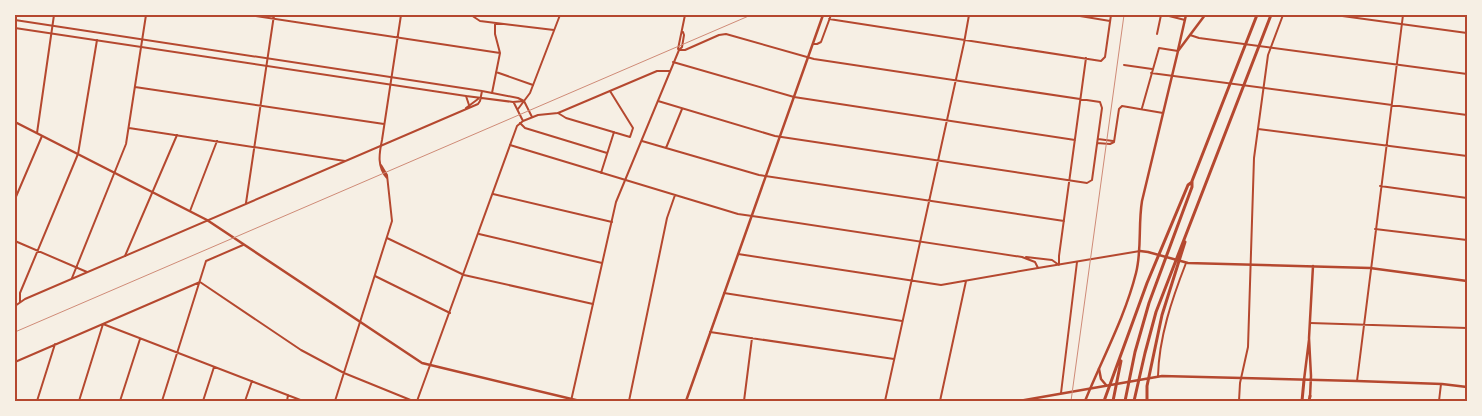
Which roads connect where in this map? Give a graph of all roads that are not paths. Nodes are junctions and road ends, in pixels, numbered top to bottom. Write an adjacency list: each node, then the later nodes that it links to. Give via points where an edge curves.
1 (54, 15): 29 (street)
2 (146, 15): 38 (street)
3 (249, 15): 22 (street)
4 (401, 15): 36 (street)
5 (471, 15): 27 (street, via 478,20)
6 (560, 15): 31 (street)
7 (685, 15): 43 (street)
8 (823, 15): 40 (main road)
9 (831, 15): 23 (street)
10 (969, 15): 39 (street)
11 (1074, 15): 25 (street)
12 (1111, 15): 25 (street)
13 (1161, 15): 34 (street)
14 (1165, 15): 26 (street)
15 (1186, 15): 26 (main road)
16 (1205, 15): 35 (main road)
17 (1257, 15): 117 (highway)
18 (1270, 15): 126 (highway)
19 (1283, 15): 42 (street)
20 (1335, 15): 28 (street)
21 (1403, 15): 28 (street)
22 (274, 17): 36 (street); 48 (street)
23 (829, 19): 39 (street); 40 (street, via 821,42)
24 (15, 20): 29 (street)
25 (1110, 20): 47 (street, via 1103,60)
26 (1185, 20): 44 (main road)
27 (495, 22): 31 (street); 45 (street, via 494,34)
28 (1402, 24): 33 (street); 51 (street)
29 (53, 26): 32 (street); 38 (street)
30 (15, 28): 32 (street)
31 (554, 30): 62 (street)
32 (52, 33): 37 (street); 94 (street)
33 (1467, 33)
34 (1157, 34)
35 (1190, 35): 42 (street); 44 (main road)
36 (398, 37): 45 (street); 59 (street)
37 (97, 40): 41 (street); 108 (street)
38 (142, 40): 41 (street); 48 (street)
39 (965, 40): 47 (street); 60 (street)
40 (813, 44): 46 (main road)
41 (141, 47): 52 (street); 63 (street)
42 (1270, 48): 51 (street); 64 (street)
43 (678, 50): 46 (street, via 726,34); 49 (street)
44 (1178, 51): 53 (street, via 1159,48); 58 (main road)
45 (500, 53): 55 (street)
46 (808, 58): 60 (street); 69 (main road)
47 (1086, 58): 71 (street)
48 (267, 59): 52 (street); 59 (street)
49 (673, 62): 54 (street); 69 (street)
50 (1124, 65): 53 (street)
51 (1396, 65): 57 (street); 76 (street)
52 (266, 66): 61 (street); 77 (street)
53 (1152, 69): 56 (street)
54 (670, 71): 65 (street, via 657,71); 73 (street)
55 (496, 72): 62 (street); 67 (street)
56 (1151, 73): 58 (street); 78 (street)
57 (1467, 74)
58 (1173, 76): 64 (street); 83 (main road)
59 (391, 78): 61 (street); 66 (street)
60 (956, 80): 71 (street); 86 (street)
61 (390, 84): 68 (street); 90 (street)
62 (533, 85): 72 (street)
63 (135, 87): 77 (street); 91 (street)
64 (1263, 88): 76 (street); 92 (street)
65 (610, 91): 82 (street); 93 (street, via 634,128 630,137)
66 (482, 92): 67 (street); 70 (street)
67 (492, 94): 72 (street)
68 (466, 96): 70 (street); 75 (street)
69 (794, 97): 86 (street); 97 (main road)
70 (481, 98): 74 (street); 75 (street); 79 (street, via 479,103)
71 (1080, 99): 99 (street); 101 (street, via 1102,104)
72 (524, 101): 74 (street); 80 (street); 85 (street)
73 (658, 101): 81 (street); 98 (street)
74 (513, 102): 80 (street)
75 (469, 105): 79 (street)
76 (1391, 105): 84 (street); 103 (street)
77 (260, 106): 90 (street); 105 (street)
78 (1142, 108): 83 (street); 101 (street, via 1121,106 1114,139)
79 (465, 109): 102 (street)
80 (518, 109): 87 (street)
81 (682, 109): 97 (street); 106 (street)
82 (558, 113): 85 (street); 93 (street)
83 (1164, 113): 140 (main road, via 1141,207)
84 (1467, 115)
85 (532, 117): 87 (street)
86 (947, 120): 99 (street); 110 (street)
87 (523, 121): 89 (street)
88 (15, 122): 94 (main road)
89 (520, 123): 104 (street); 107 (street, via 526,128)
90 (384, 124): 102 (street)
91 (129, 128): 95 (street); 112 (street)
92 (1258, 129): 103 (street); 148 (street)
93 (614, 132): 107 (street)
94 (37, 133): 96 (main road)
95 (177, 135): 100 (street); 119 (street)
96 (42, 136): 108 (main road); 123 (street)
97 (780, 137): 110 (street); 114 (main road)
98 (641, 140): 106 (street); 115 (street)
99 (1075, 140): 116 (street)
100 (217, 141): 105 (street); 127 (street)
101 (1098, 141): 116 (street, via 1090,182)
102 (381, 145): 111 (street); 134 (street, via 378,155 387,178 392,218)
103 (1386, 145): 109 (street); 118 (street)
104 (510, 146): 113 (street); 120 (street)
105 (254, 147): 111 (street); 125 (street)
106 (666, 148): 114 (street)
107 (608, 153): 113 (street)
108 (78, 154): 112 (main road); 139 (street)
109 (1467, 156)
110 (938, 160): 116 (street); 124 (street)
111 (345, 161): 125 (street)
112 (114, 172): 119 (main road); 150 (street)
113 (602, 173): 115 (street)
114 (766, 176): 124 (street); 128 (main road)
115 (625, 180): 121 (street); 131 (street)
116 (1069, 180): 130 (street)
117 (1192, 181): 176 (highway, via 1159,254); 220 (highway, via 1145,315)
118 (1380, 186): 122 (street); 132 (street)
119 (152, 192): 127 (main road); 142 (street)
120 (493, 194): 131 (street); 133 (street)
121 (676, 195): 128 (street); 211 (street, via 667,218)
122 (1467, 198)
123 (15, 199)
124 (929, 201): 130 (street); 137 (street)
125 (246, 203): 129 (street)
126 (1198, 203): 221 (highway, via 1152,324); 222 (highway, via 1165,305 1147,386)
127 (190, 211): 129 (main road)
128 (752, 216): 137 (street); 141 (main road)
129 (207, 220): 138 (main road); 142 (street)
130 (1064, 221): 147 (street)
131 (612, 222): 146 (street)
132 (1375, 229): 135 (street); 152 (street)
133 (479, 234): 146 (street); 154 (street)
134 (386, 238): 154 (street); 155 (street)
135 (1467, 240)
136 (15, 241): 139 (street)
137 (920, 241): 143 (street); 157 (street)
138 (243, 245): 160 (street, via 207,260); 166 (main road)
139 (38, 251): 150 (street); 162 (street, via 20,294)
140 (1140, 251): 144 (street); 145 (main road); 182 (main road, via 1131,291)
141 (738, 254): 157 (street); 161 (main road)
142 (124, 256): 153 (street)
143 (1022, 257): 147 (street, via 1052,260); 151 (street, via 1035,262)
144 (1077, 262): 147 (street); 195 (street)
145 (1184, 262): 148 (main road); 185 (street, via 1161,345)
146 (602, 263): 163 (street)
147 (1059, 265): 151 (street)
148 (1251, 265): 149 (main road); 186 (street, via 1248,347)
149 (1313, 266): 152 (main road); 168 (main road)
150 (77, 268): 153 (street); 156 (street)
151 (1038, 268): 158 (street)
152 (1370, 268): 159 (main road); 170 (street)
153 (87, 272): 156 (street)
154 (464, 275): 163 (street); 165 (street)
155 (375, 276): 165 (street); 166 (street)
156 (72, 279): 162 (street)
157 (910, 281): 158 (street, via 941,285); 167 (street)
158 (966, 281): 215 (street)
159 (1467, 281)
160 (200, 282): 169 (street); 178 (street); 184 (street, via 301,350)
161 (724, 293): 167 (street); 172 (main road)
162 (20, 302): 164 (street)
163 (593, 304): 198 (street)
164 (15, 306)
165 (450, 313): 181 (street)
166 (360, 320): 181 (main road); 184 (street)
167 (902, 321): 179 (street)
168 (1310, 323): 170 (street); 174 (main road)
169 (102, 324): 175 (street); 177 (street); 200 (street)
170 (1363, 325): 171 (street); 190 (street)
171 (1467, 328)
172 (710, 332): 173 (street); 212 (main road)
173 (752, 338): 179 (street); 213 (street)
174 (1309, 338): 187 (main road); 188 (main road)
175 (140, 339): 178 (street); 201 (street)
176 (1126, 341): 218 (highway); 219 (highway)
177 (55, 344): 180 (street); 199 (street)
178 (178, 353): 183 (street); 202 (street)
179 (894, 359): 214 (street)
180 (15, 362)
181 (430, 366): 198 (main road); 209 (street)
182 (1100, 366): 192 (main road, via 1100,377); 194 (main road)
183 (214, 367): 189 (street); 203 (street)
184 (344, 373): 207 (street); 208 (street)
185 (1158, 376): 186 (main road); 192 (main road)
186 (1241, 378): 187 (main road); 223 (street)
187 (1304, 380): 188 (main road); 224 (highway)
188 (1311, 380): 190 (main road); 197 (main road)
189 (252, 381): 196 (street); 204 (street)
190 (1357, 381): 191 (main road)
191 (1441, 384): 193 (main road); 226 (street)
192 (1106, 385): 194 (main road)
193 (1467, 387)
194 (1090, 388): 195 (main road); 217 (main road)
195 (1061, 394): 216 (main road)
196 (288, 396): 205 (street); 206 (street)
197 (1310, 396): 225 (highway)
198 (571, 400): 210 (main road)
199 (37, 401)
200 (79, 401)
201 (120, 401)
202 (162, 401)
203 (203, 401)
204 (245, 401)
205 (287, 401)
206 (303, 401)
207 (335, 401)
208 (413, 401)
209 (417, 401)
210 (580, 401)
211 (629, 401)
212 (686, 401)
213 (744, 401)
214 (885, 401)
215 (940, 401)
216 (1019, 401)
217 (1085, 401)
218 (1104, 401)
219 (1113, 401)
220 (1125, 401)
221 (1134, 401)
222 (1147, 401)
223 (1239, 401)
224 (1302, 401)
225 (1309, 401)
226 (1439, 401)

